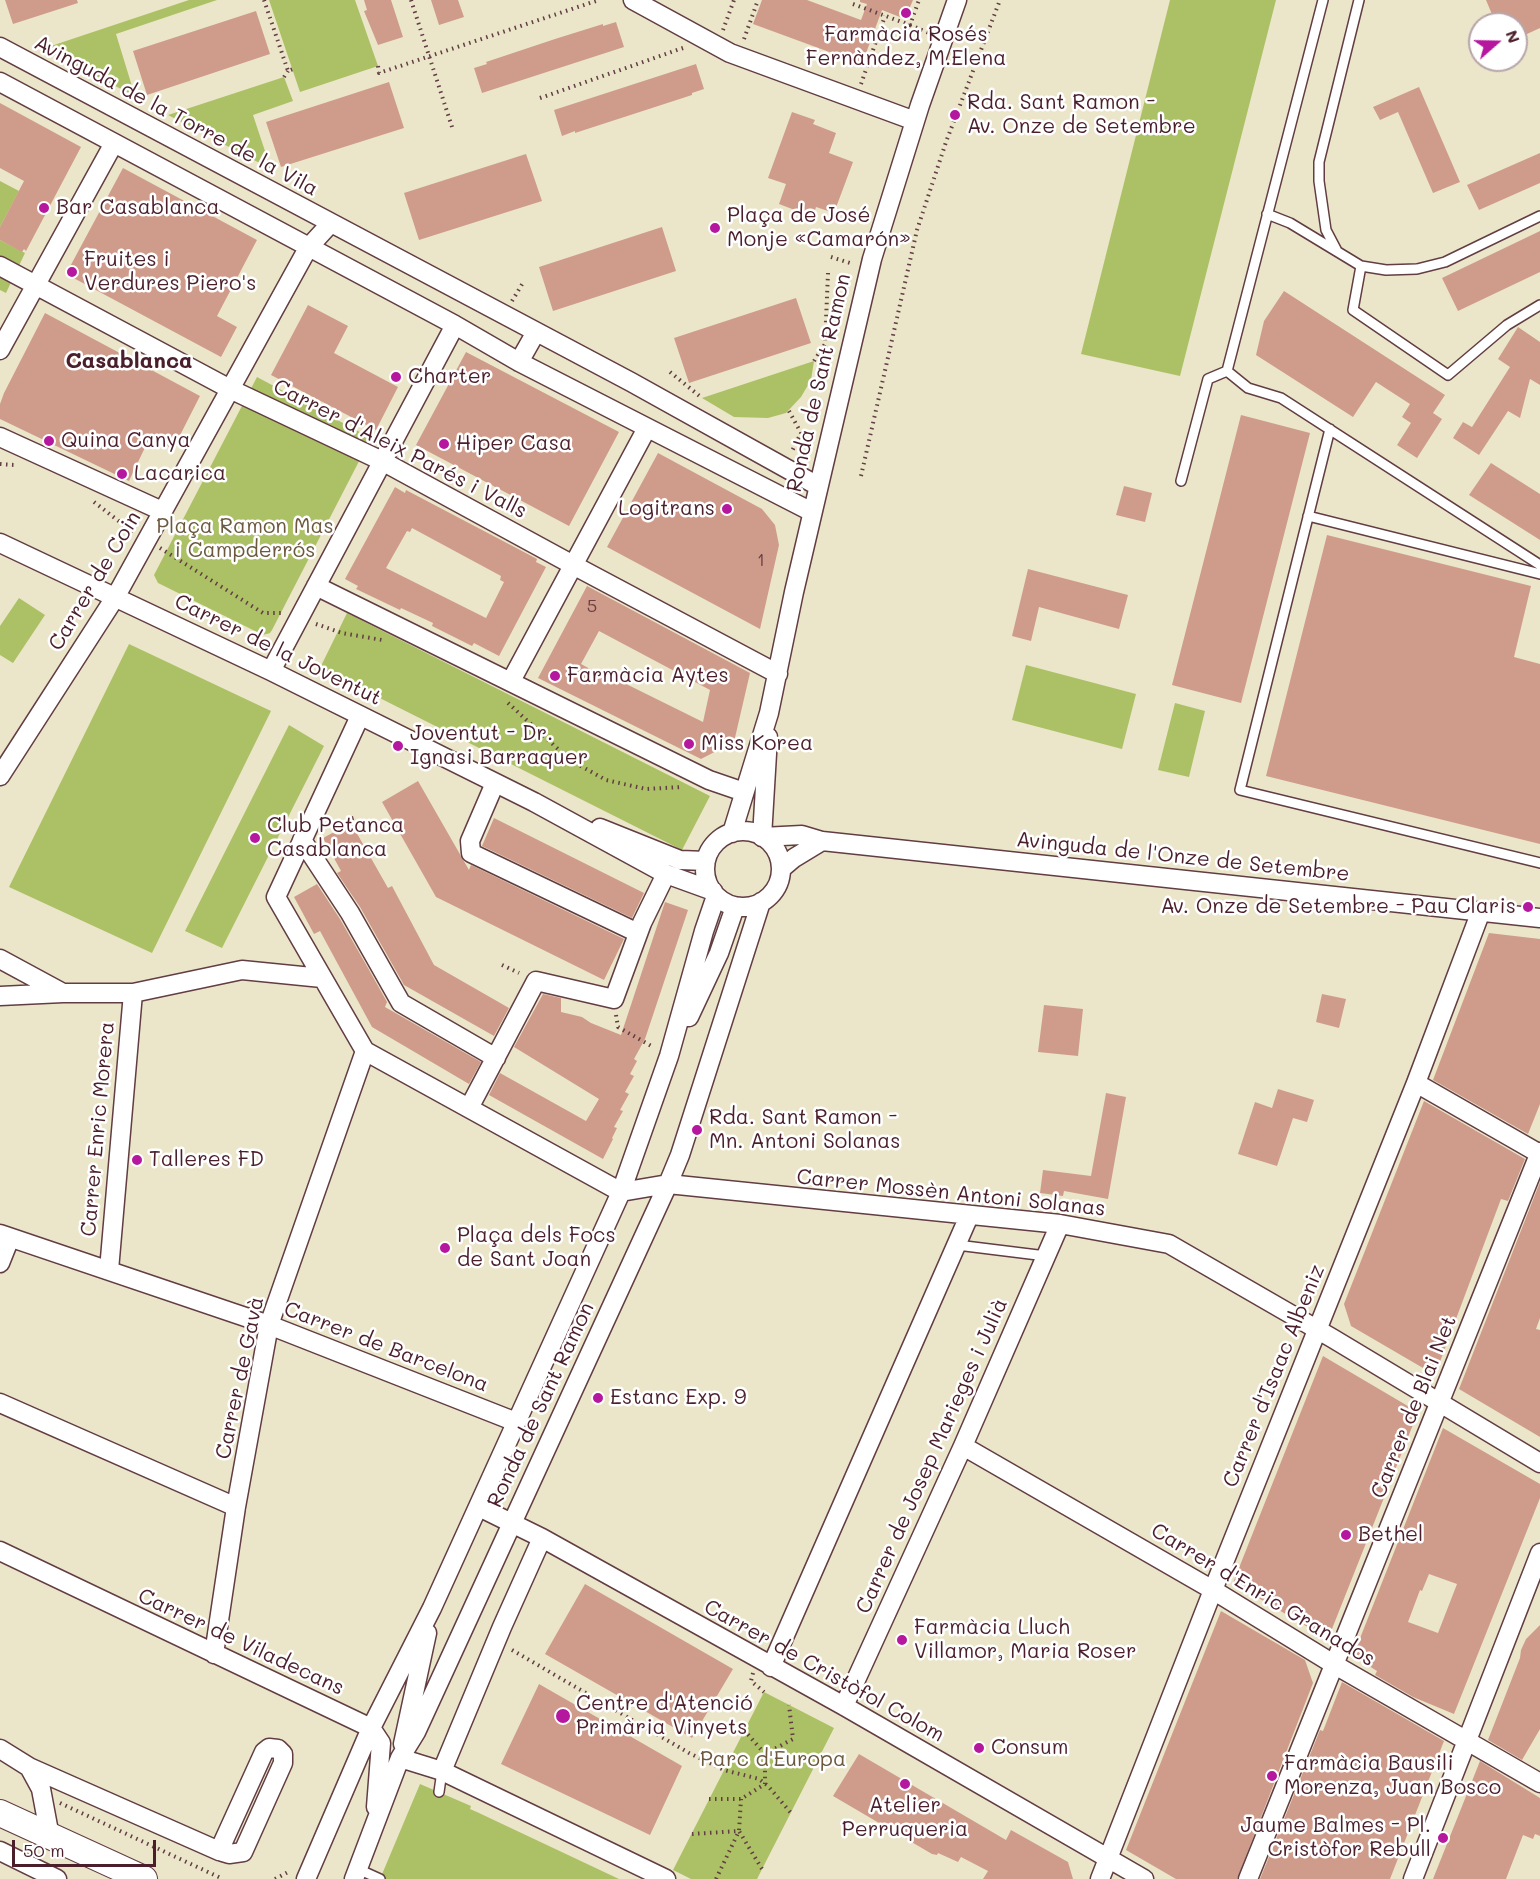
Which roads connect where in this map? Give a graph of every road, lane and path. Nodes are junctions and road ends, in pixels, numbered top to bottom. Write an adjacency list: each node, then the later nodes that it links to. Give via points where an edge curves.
1 (264, 0): 20 (path, via 290,70)
2 (411, 0): 16 (path)
3 (599, 0): 16 (path)
4 (633, 0): 14 (street)
5 (734, 0): 14 (path)
6 (758, 0): 17 (path)
7 (919, 0): 13 (path, via 910,25)
8 (957, 0): 23 (street, Ronda de Sant Ramon)
9 (1000, 0): 53 (path, via 945,142 917,230)
10 (1323, 0): 26 (lane)
11 (1359, 0): 30 (lane, via 1319,162 1326,230)
12 (853, 4): 13 (path)
13 (885, 16): 19 (path)
14 (712, 43): 17 (street); 22 (path)
15 (0, 47): 28 (street, Avinguda de la Torre de la Vila)
16 (429, 56): 18 (path, via 379,73); 24 (path)
17 (737, 56): 23 (street)
18 (378, 66)
19 (864, 74)
20 (284, 77)
21 (0, 82): 25 (street)
22 (540, 98)
23 (915, 121): 55 (street, Ronda de Sant Ramon, via 872,259)
24 (452, 127)
25 (114, 143): 29 (street); 34 (street)
26 (1267, 214): 30 (lane); 41 (lane)
27 (1540, 216): 32 (lane, via 1445,262 1417,269)
28 (330, 224): 29 (street, Avinguda de la Torre de la Vila); 37 (street, Avinguda de la Torre de la Vila)
29 (308, 248): 36 (street); 43 (street, Carrer de Coin)
30 (1337, 251): 32 (lane)
31 (0, 266): 34 (street, Carrer d'Aleix Parés i Valls)
32 (1361, 266): 35 (lane, via 1353,310 1448,375)
33 (828, 273): 39 (path, via 825,344)
34 (36, 286): 38 (street); 43 (street, Carrer d'Aleix Parés i Valls)
35 (1540, 305)
36 (455, 325): 40 (street); 49 (street)
37 (536, 332): 40 (street); 48 (street, Avinguda de la Torre de la Vila)
38 (0, 350)
39 (814, 361)
40 (519, 362): 45 (street)
41 (1227, 371): 46 (lane, via 1248,388 1281,399); 54 (lane, via 1208,379)
42 (670, 372): 44 (path)
43 (230, 389): 49 (street, Carrer d'Aleix Parés i Valls); 57 (street, Carrer de Coin)
44 (702, 398)
45 (647, 428): 52 (street); 62 (street)
46 (1329, 429): 59 (lane); 63 (lane)
47 (0, 437): 57 (street)
48 (739, 442): 52 (street); 55 (street, Avinguda de la Torre de la Vila)
49 (382, 461): 62 (street, Carrer d'Aleix Parés i Valls); 65 (street)
50 (0, 464): 51 (path)
51 (21, 466)
52 (727, 466): 58 (street)
53 (861, 476)
54 (1181, 481)
55 (818, 486): 58 (street, Ronda de Sant Ramon)
56 (87, 496): 60 (path)
57 (162, 511): 60 (street, Carrer de Coin)
58 (812, 512): 70 (street, Ronda de Sant Ramon)
59 (1308, 516): 64 (lane); 85 (lane, via 1239,790)
60 (146, 541): 66 (street, Carrer de Coin); 67 (path, via 263,613)
61 (0, 543): 66 (street, Carrer de la Joventut)
62 (573, 565): 70 (street, Carrer d'Aleix Parés i Valls); 71 (street)
63 (1540, 565)
64 (1540, 574)
65 (316, 586): 67 (street); 71 (street)
66 (116, 596): 69 (street, Carrer de la Joventut); 75 (street, Carrer de Coin)
67 (300, 617): 68 (path, via 342,633); 69 (street)
68 (390, 642)
69 (271, 671): 74 (street, Carrer de la Joventut)
70 (778, 674): 73 (street, Ronda de Sant Ramon)
71 (511, 681): 76 (street)
72 (506, 701): 76 (path, via 570,760 606,780 666,789)
73 (769, 713): 78 (street, Ronda de Sant Ramon); 81 (street, Ronda de Sant Ramon)
74 (360, 716): 77 (street, Carrer de la Joventut); 82 (street)
75 (0, 776)
76 (709, 780): 78 (street)
77 (495, 783): 79 (street, Carrer de la Joventut); 93 (street, via 470,841 471,853)
78 (744, 792): 80 (street, Ronda de Sant Ramon)
79 (534, 802): 84 (street, Carrer de la Joventut, via 680,860); 87 (street, Carrer de la Joventut)
80 (732, 833): 81 (street, via 745,831); 84 (street, via 715,844)
81 (762, 837): 83 (street, Avinguda de l'Onze de Setembre, via 789,834); 86 (street, via 775,848)
82 (303, 840): 96 (street, via 276,897); 104 (street, via 401,1003)
83 (822, 841): 86 (street); 91 (street, Avinguda de l'Onze de Setembre)
84 (706, 861): 88 (street, via 706,876)
85 (1540, 863)
86 (782, 869): 89 (street, Ronda de Sant Ramon, via 775,891)
87 (666, 874): 88 (street, Carrer de la Joventut); 93 (street)
88 (714, 894): 90 (street); 103 (street, Ronda de Sant Ramon)
89 (762, 902): 90 (street); 95 (street, Ronda de Sant Ramon)
90 (735, 907): 101 (street, Ronda de Sant Ramon)
91 (1481, 911): 92 (street, Avinguda de l'Onze de Setembre); 105 (street, Carrer d'Isaac Albeniz)
92 (1540, 918)
93 (638, 933): 100 (street)
94 (0, 959): 97 (street)
95 (742, 962): 101 (street, Ronda de Sant Ramon); 108 (street, Ronda de Sant Ramon)
96 (321, 978): 98 (street, via 242,970); 102 (street)
97 (63, 993): 98 (street); 99 (street)
98 (133, 993): 116 (street, Carrer Enric Morera)
99 (0, 996)
100 (614, 999): 103 (path, via 618,1027); 104 (street, via 537,981)
101 (698, 1000): 103 (street, Ronda de Sant Ramon)
102 (364, 1051): 106 (street); 117 (street, Carrer de Gavà)
103 (669, 1056): 109 (street, Ronda de Sant Ramon)
104 (496, 1058): 106 (street)
105 (1416, 1083): 107 (street); 118 (street, Carrer d'Isaac Albeniz)
106 (469, 1108): 109 (street)
107 (1540, 1153): 120 (street, Carrer de Blai Net)
108 (668, 1185): 109 (street, Carrer Mossèn Antoni Solanas); 110 (street, Carrer Mossèn Antoni Solanas); 126 (street, Ronda de Sant Ramon)
109 (621, 1192): 121 (street, Ronda de Sant Ramon)
110 (969, 1216): 111 (street, Carrer Mossèn Antoni Solanas); 113 (street)
111 (1060, 1224): 114 (street, Carrer de Josep Marieges i Julià); 118 (street, Carrer Mossèn Antoni Solanas, via 1169,1244)
112 (5, 1236): 115 (street); 116 (street, Carrer de Barcelona)
113 (957, 1245): 114 (lane); 135 (street)
114 (1046, 1256): 122 (street, Carrer de Josep Marieges i Julià)
115 (0, 1263)
116 (108, 1270): 117 (street, Carrer de Barcelona)
117 (269, 1325): 121 (street, Carrer de Barcelona); 124 (street, Carrer de Gavà)
118 (1317, 1329): 120 (street, Carrer Mossèn Antoni Solanas); 130 (street, Carrer d'Isaac Albeniz)
119 (0, 1403): 124 (street)
120 (1440, 1403): 123 (street, Carrer Mossèn Antoni Solanas); 134 (street, Carrer de Blai Net)
121 (516, 1422): 125 (street, Ronda de Sant Ramon)
122 (963, 1446): 130 (street, Carrer d'Enric Granados); 137 (street, Carrer de Josep Marieges i Julià)
123 (1540, 1463)
124 (236, 1507): 133 (street, Carrer de Gavà)
125 (479, 1507): 126 (street, Carrer de Cristòfol Colom); 131 (street, Ronda de Sant Ramon)
126 (511, 1523): 127 (street, Carrer de Cristòfol Colom); 143 (street, Ronda de Sant Ramon, via 416,1732)
127 (542, 1538): 132 (street); 135 (street, Carrer de Cristòfol Colom)
128 (0, 1551): 133 (street, Carrer de Viladecans)
129 (1540, 1553): 140 (street)
130 (1213, 1590): 134 (street, Carrer d'Enric Granados); 159 (street, Carrer d'Isaac Albeniz)
131 (432, 1608): 138 (street, Ronda de Sant Ramon); 143 (street, Ronda de Sant Ramon)
132 (496, 1641): 145 (street); 147 (path, via 689,1753)
133 (214, 1654): 138 (street, Carrer de Viladecans)
134 (1335, 1665): 140 (street, Carrer d'Enric Granados); 171 (street, Carrer de Blai Net)
135 (771, 1667): 137 (street, Carrer de Cristòfol Colom)
136 (789, 1705): 142 (path, via 793,1738)
137 (844, 1706): 159 (street, Carrer de Cristòfol Colom)
138 (371, 1728): 153 (street, via 381,1743); 161 (street, Ronda de Sant Ramon)
139 (744, 1730): 142 (path)
140 (1468, 1741): 146 (street, Carrer d'Enric Granados); 172 (street)
141 (0, 1749): 144 (street)
142 (765, 1754): 147 (path)
143 (400, 1758): 145 (street); 153 (street, Ronda de Sant Ramon)
144 (29, 1767): 156 (street, via 41,1789); 158 (street)
145 (442, 1771): 148 (lane); 167 (street)
146 (1540, 1783)
147 (765, 1784): 150 (path); 152 (path)
148 (439, 1792)
149 (709, 1799): 150 (path)
150 (741, 1799): 154 (path)
151 (0, 1813): 156 (street)
152 (791, 1813)
153 (374, 1827): 162 (street, Ronda de Sant Ramon)
154 (739, 1831): 155 (path); 160 (path); 168 (path)
155 (692, 1834)
156 (50, 1837): 164 (street)
157 (0, 1851): 163 (street)
158 (219, 1851): 158 (street, via 243,1852 283,1763 283,1754 278,1749 264,1752)
159 (1108, 1858): 169 (street, Carrer d'Isaac Albeniz); 170 (street, Carrer de Cristòfol Colom)
160 (762, 1869)
161 (300, 1872): 165 (path)
162 (356, 1874): 166 (lane)
163 (57, 1879)
164 (144, 1879)
165 (275, 1879)
166 (380, 1879)
167 (666, 1879)
168 (716, 1879)
169 (1100, 1879)
170 (1144, 1879)
171 (1248, 1879)
172 (1413, 1879)

